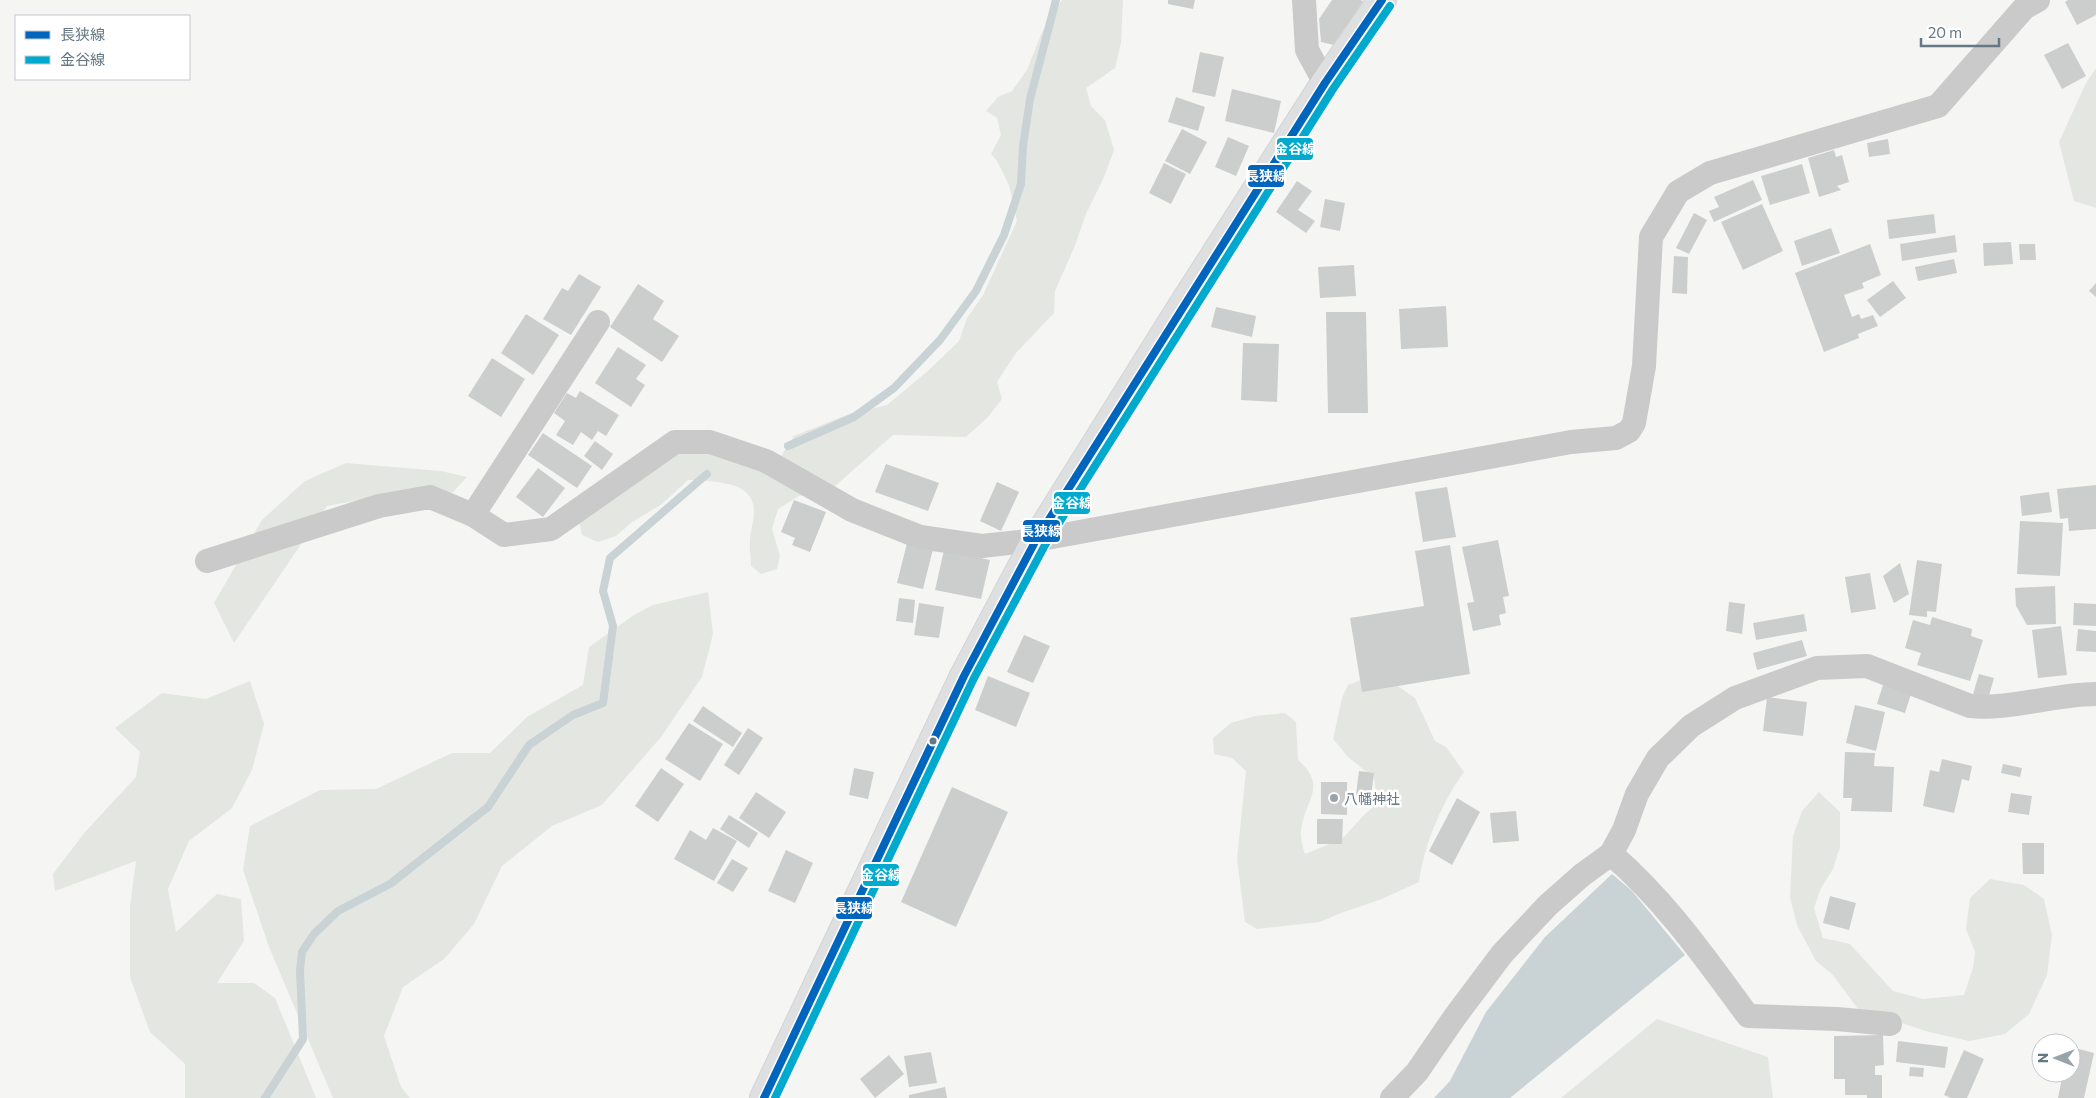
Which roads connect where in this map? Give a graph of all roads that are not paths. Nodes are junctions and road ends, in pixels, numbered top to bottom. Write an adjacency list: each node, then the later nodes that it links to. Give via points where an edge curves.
1 (1304, 0): 4 (street, via 1307,50)
2 (1382, 0): 4 (main road)
3 (2038, 0): 7 (street, via 2024,8 1938,106 1710,173 1678,192 1651,237 1644,366 1634,423 1629,431 1616,438 1571,442)
4 (1325, 84): 7 (main road, via 1106,424)
5 (598, 322): 6 (street)
6 (473, 515): 7 (street, via 504,535 551,529 675,442 710,442 766,461 852,510 920,537 982,546); 8 (street, via 430,497 379,506)
7 (1036, 540): 12 (main road, via 964,676)
8 (207, 561)
9 (2096, 694): 10 (street, via 2045,698 1988,708 1955,701 1867,666 1817,668 1736,698 1691,726 1658,758 1637,794)
10 (1611, 854): 11 (street, via 1661,903 1705,956 1748,1016); 13 (street, via 1548,905 1502,954 1417,1072)
11 (1890, 1024)
12 (764, 1098)
13 (1392, 1098)

